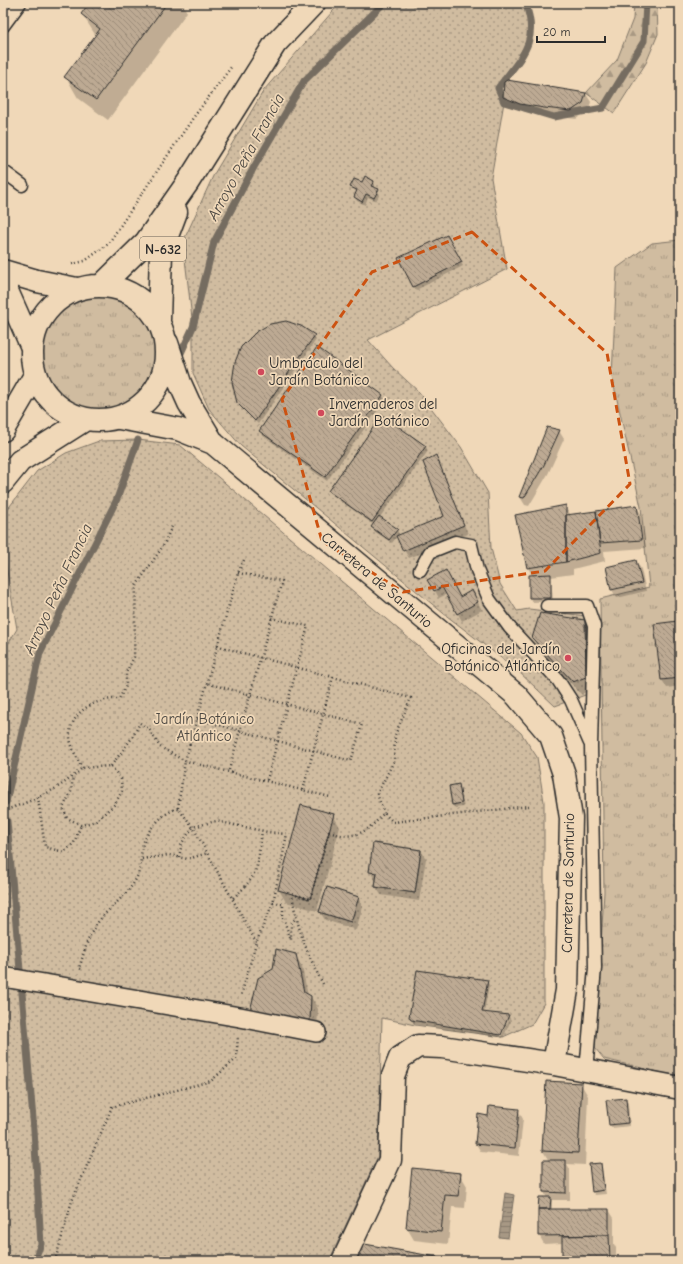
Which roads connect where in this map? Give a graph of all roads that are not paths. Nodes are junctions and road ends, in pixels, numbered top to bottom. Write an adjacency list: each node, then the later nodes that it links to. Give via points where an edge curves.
1 (20, 3): 3 (lane)
2 (314, 3): 5 (main road, N-632, via 276,44)
3 (3, 26)
4 (3, 171): 6 (lane)
5 (188, 182): 9 (main road, N-632, via 146,242); 11 (main road, N-632, via 162,252)
6 (22, 185)
7 (3, 271): 10 (main road)
8 (3, 282): 13 (main road)
9 (102, 285): 10 (main road); 11 (main road, via 124,290 144,302)
10 (77, 289): 13 (main road, via 59,298 45,311 35,328)
11 (158, 320): 12 (main road, N-632)
12 (166, 343): 15 (main road, N-632, via 165,368 155,391 139,407); 18 (main road, Carretera de Santurio, via 189,403)
13 (31, 345): 14 (main road, via 30,363)
14 (34, 377): 16 (main road, via 53,402); 17 (main road)
15 (119, 418): 16 (main road, N-632); 18 (main road, Carretera de Santurio, via 178,429)
16 (83, 421): 19 (main road, N-632, via 20,461)
17 (3, 430)
18 (213, 443): 25 (main road, Carretera de Santurio, via 516,695 550,736 564,774 571,818 566,990)
19 (3, 482)
20 (420, 570): 22 (lane, via 430,552 455,542 471,545 477,570 489,599 510,628 558,680 571,700)
21 (547, 606): 22 (lane, via 587,606 594,626)
22 (591, 746): 26 (lane, via 595,968)
23 (5, 977): 24 (street)
24 (316, 1032)
25 (554, 1064): 26 (main road); 28 (main road, via 442,1047 418,1046 400,1058 393,1076 390,1160)
26 (586, 1071): 27 (main road)
27 (680, 1088)
28 (343, 1261)

